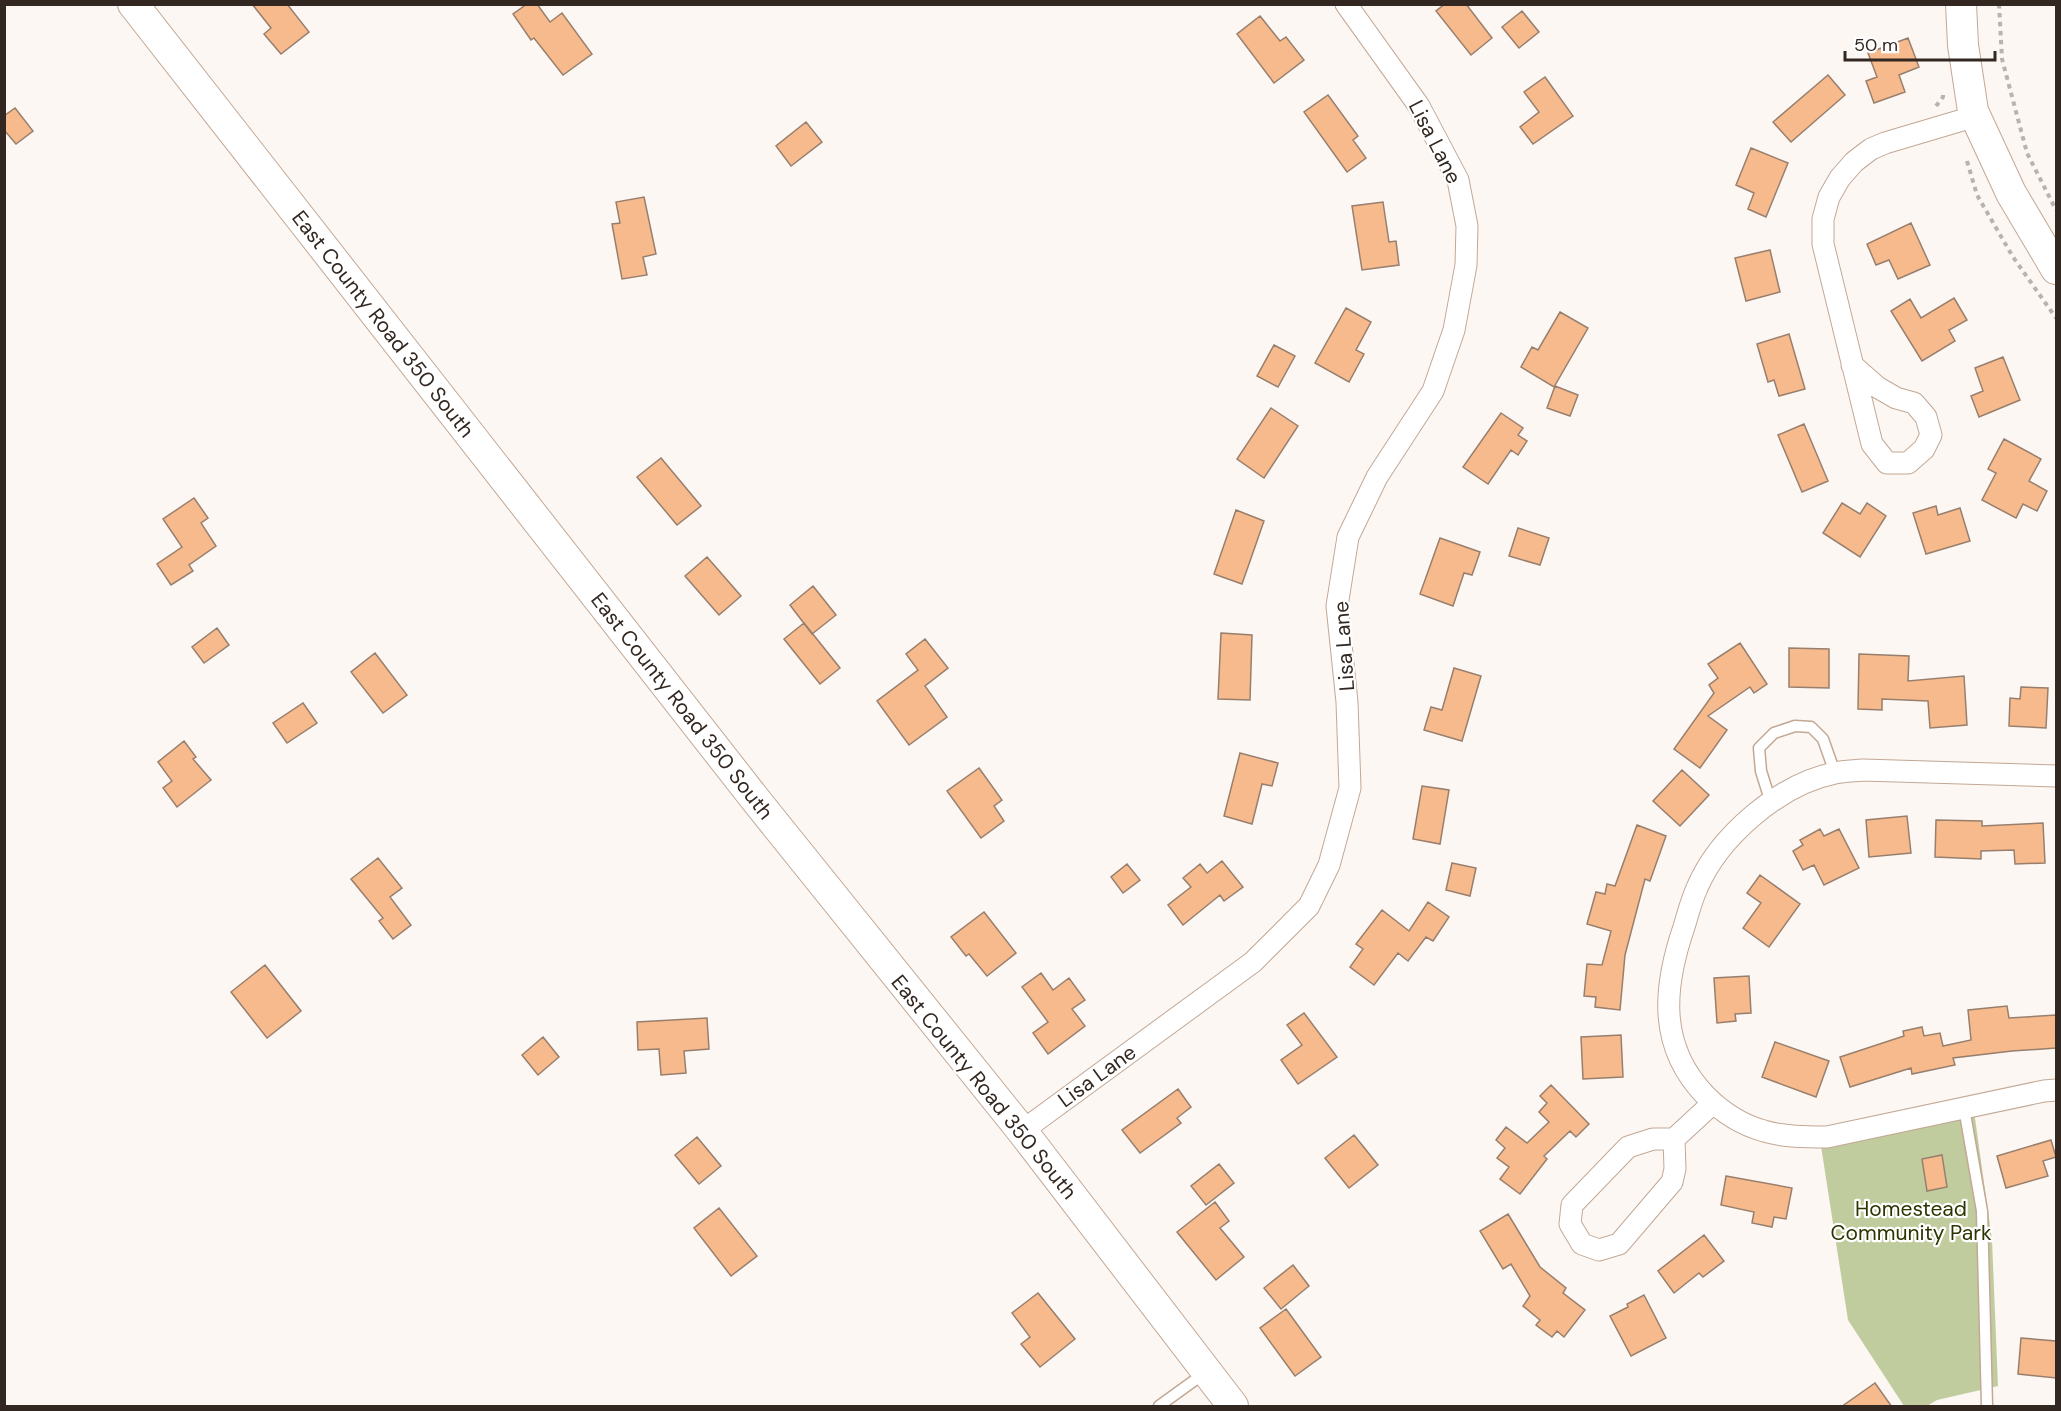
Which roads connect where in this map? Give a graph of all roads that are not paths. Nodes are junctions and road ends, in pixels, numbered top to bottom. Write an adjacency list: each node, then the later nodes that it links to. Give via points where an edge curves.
1 (133, 4): 13 (street, East County Road 350 South, via 740,781)
2 (1346, 4): 13 (street, Lisa Lane, via 1419,106 1458,180 1467,226 1466,265 1454,330 1433,391 1377,477 1348,537 1338,606 1350,788 1329,865 1309,906 1253,962)
3 (1961, 4): 4 (street, via 1967,74)
4 (1976, 116): 5 (street, via 2012,193); 6 (street, via 1871,149 1840,178 1829,198 1823,219 1823,244)
5 (2056, 269)
6 (1852, 364): 6 (street, via 1872,444 1887,463 1908,463 1924,449 1931,435 1926,417 1914,404 1877,387)
7 (1835, 773): 8 (street, via 1863,770); 9 (street); 9 (lane, via 1823,739 1811,727 1795,726 1774,732 1759,748)
8 (2056, 776)
9 (1771, 803): 11 (street, via 1742,826 1712,861 1697,888 1674,957 1668,995 1675,1050 1687,1074)
10 (2056, 1090): 12 (street)
11 (1713, 1103): 12 (street, via 1764,1131 1827,1137); 14 (street)
12 (1964, 1108): 18 (lane, via 1982,1211)
13 (1022, 1131): 15 (street, East County Road 350 South)
14 (1674, 1139): 14 (street, via 1672,1182 1619,1244 1599,1250 1582,1244 1570,1224 1572,1205 1628,1147 1653,1139)
15 (1206, 1372): 16 (lane); 17 (street, East County Road 350 South)
16 (1159, 1407)
17 (1233, 1407)
18 (1987, 1407)

